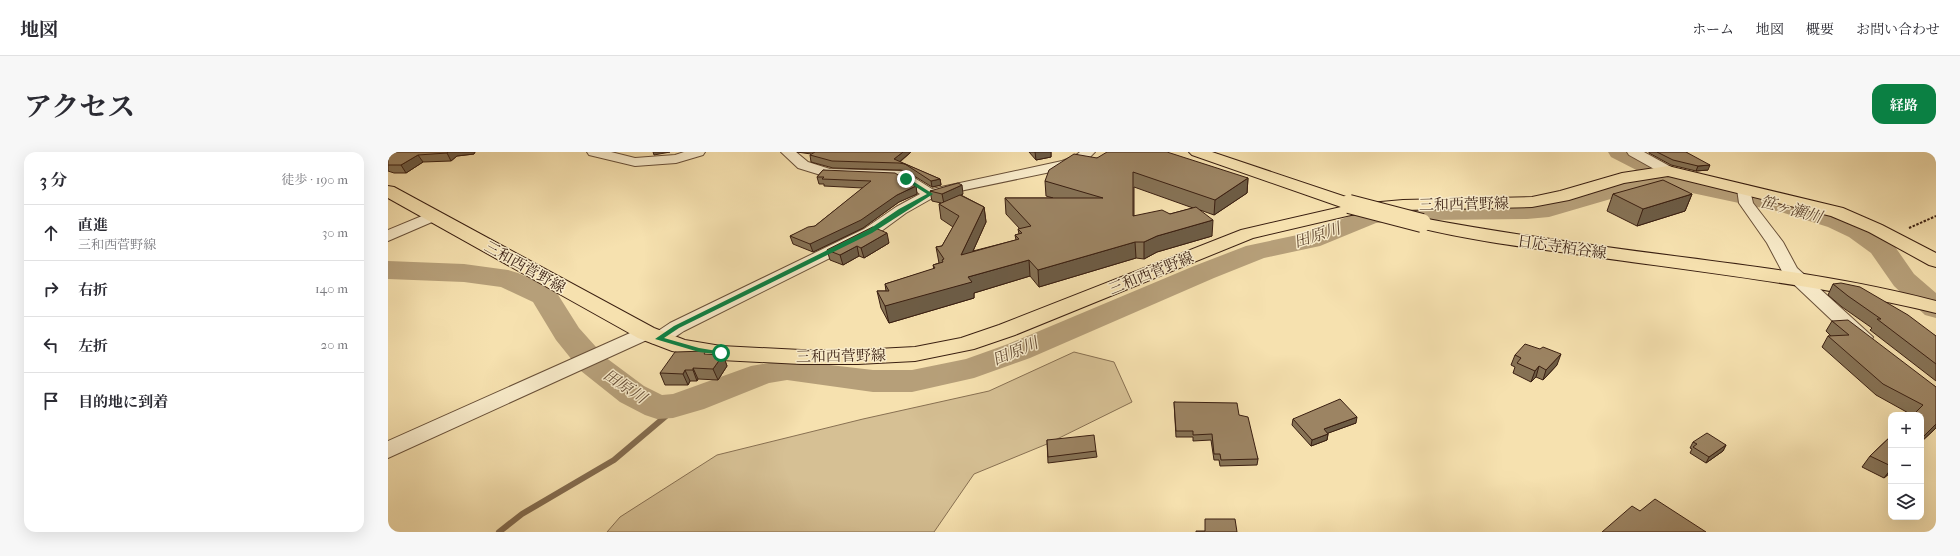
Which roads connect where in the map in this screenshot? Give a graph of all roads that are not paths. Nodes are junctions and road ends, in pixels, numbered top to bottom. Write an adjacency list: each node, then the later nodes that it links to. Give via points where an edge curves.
1 (594, 152): 2 (street, via 635,162 676,159)
2 (698, 152)
3 (788, 152): 9 (street, via 803,165 829,173 900,175)
4 (1088, 152): 9 (street, via 1080,159 1065,165 1018,173)
5 (1197, 152): 14 (main road, 日応寺栢谷線, bridge, via 1349,204 1422,223 1515,240)
6 (1634, 152): 7 (street)
7 (1661, 172): 10 (main road, 三和西菅野線); 16 (main road, 三和西菅野線, via 1622,178 1563,196 1532,202 1403,205 1351,210 1247,234 1007,330 966,344 915,354 858,357 744,355 699,350)
8 (388, 191): 11 (main road, 三和西菅野線)
9 (930, 194): 16 (street, via 870,232 677,327)
10 (1745, 195): 13 (main road, 三和西菅野線, via 1837,212 1891,236); 14 (street)
11 (434, 216): 12 (street); 16 (main road, 三和西菅野線)
12 (388, 236)
13 (1936, 261)
14 (1796, 278): 15 (main road, 日応寺栢谷線, via 1842,284); 17 (street)
15 (1936, 307)
16 (652, 336): 18 (street, via 577,364)
17 (1875, 346)
18 (388, 450)

